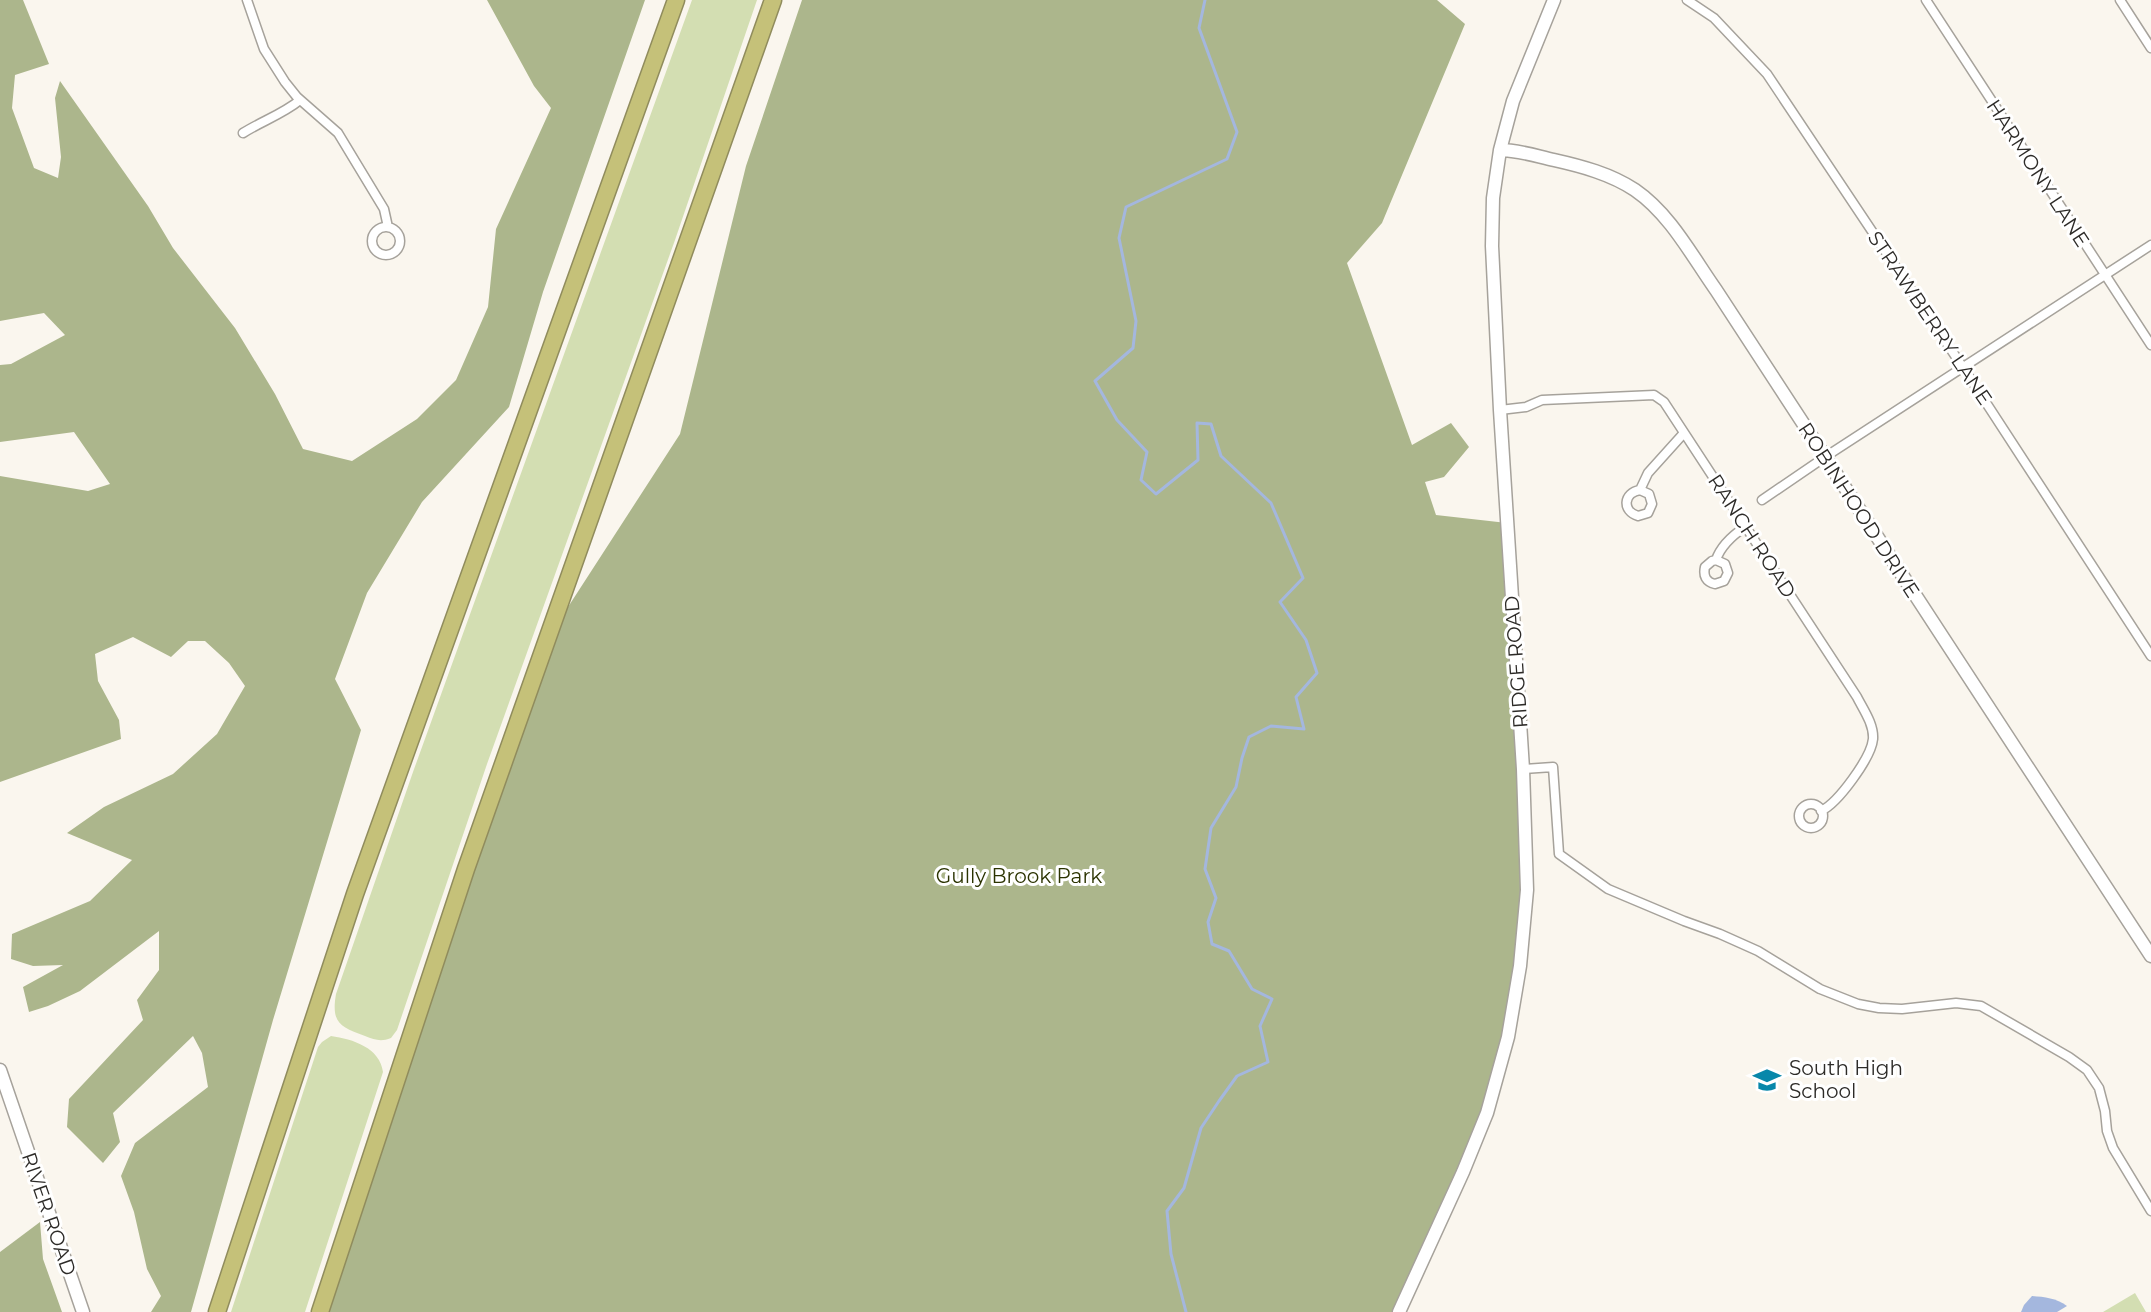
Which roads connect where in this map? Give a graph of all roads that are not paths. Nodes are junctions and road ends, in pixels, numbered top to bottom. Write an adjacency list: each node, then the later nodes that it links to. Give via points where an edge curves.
1 (247, 0): 9 (street, via 264,49)
2 (676, 0): 31 (highway, via 355,894)
3 (773, 0): 32 (highway, via 466,869)
4 (1554, 0): 11 (main road, RIDGE ROAD, via 1513,101)
5 (1687, 0): 16 (street, STRAWBERRY LANE, via 1714,18 1767,74)
6 (1926, 0): 14 (street, HARMONY LANE)
7 (2120, 0): 8 (street)
8 (2151, 48)
9 (300, 100): 10 (street); 12 (street, via 338,133 384,209)
10 (243, 133)
11 (1500, 150): 17 (main road, RIDGE ROAD, via 1492,246); 19 (main road, ROBINHOOD DRIVE, via 1610,177 1660,212)
12 (388, 227)
13 (2151, 245): 14 (street)
14 (2105, 275): 15 (street, HARMONY LANE); 16 (street)
15 (2151, 345)
16 (1964, 368): 19 (street); 24 (street, STRAWBERRY LANE)
17 (1500, 410): 18 (street, RANCH ROAD, via 1542,400 1654,395); 25 (main road, RIDGE ROAD)
18 (1684, 433): 20 (street, via 1648,473); 22 (street, RANCH ROAD)
19 (1825, 457): 21 (street); 27 (main road, ROBINHOOD DRIVE)
20 (1640, 490)
21 (1762, 500)
22 (1745, 527): 23 (street, via 1726,542); 26 (street, RANCH ROAD, via 1871,726 1867,757 1841,794)
23 (1716, 560)
24 (2151, 656)
25 (1523, 769): 29 (street, via 1553,767 1559,854 1608,889 1758,951 1820,989 1858,1004 1902,1009 1981,1006 2069,1057 2099,1088 2113,1148); 33 (main road, RIDGE ROAD, via 1527,890 1508,1037 1487,1113)
26 (1821, 811)
27 (2151, 956)
28 (0, 1070): 30 (main road, RIVER ROAD)
29 (2151, 1211)
30 (83, 1312)
31 (217, 1312)
32 (320, 1312)
33 (1399, 1312)

